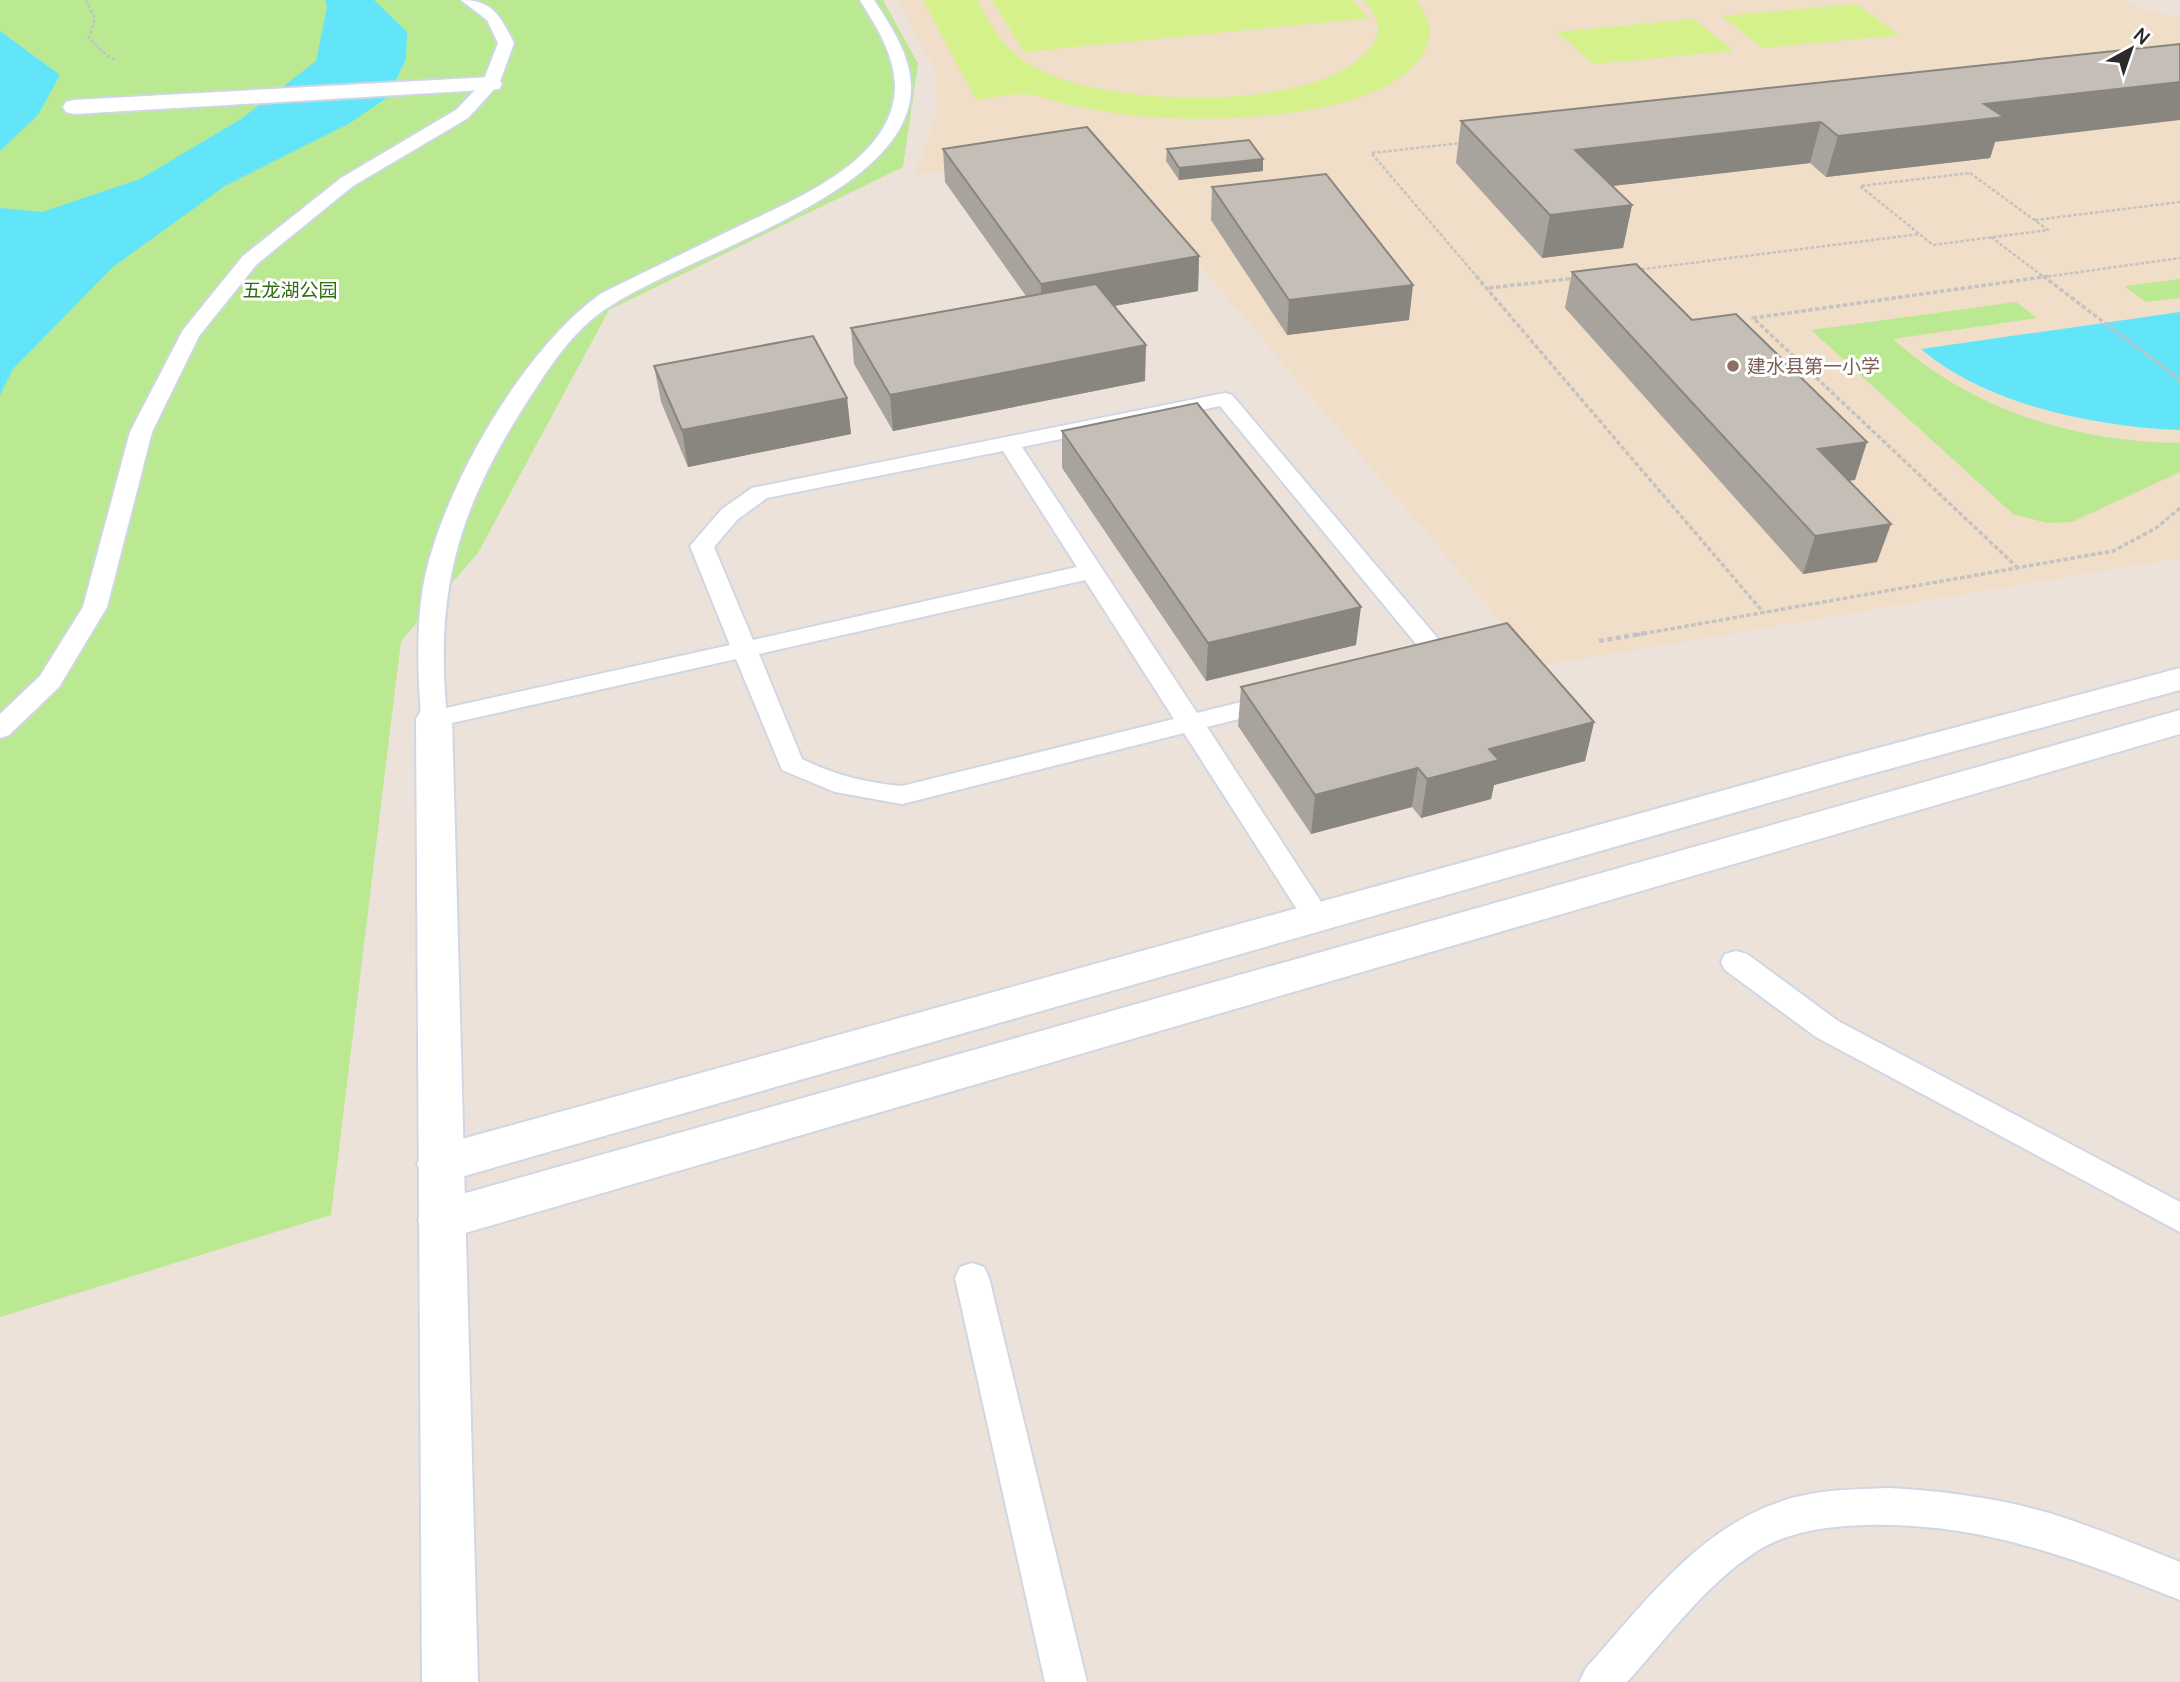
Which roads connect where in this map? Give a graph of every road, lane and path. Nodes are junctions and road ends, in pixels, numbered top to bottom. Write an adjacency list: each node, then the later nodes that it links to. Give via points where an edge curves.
1 (86, 0): 5 (path, via 95,19 89,38 105,54)
2 (468, 0): 4 (lane, via 493,17 506,43)
3 (867, 0): 26 (lane, via 890,36 902,69 899,111 885,139 858,166 820,192 589,310 561,337 475,468 439,566 430,620 428,668)
4 (491, 83): 5 (street); 29 (lane, via 462,114 347,182 250,260 190,334 141,432 95,607 50,681)
5 (187, 100): 6 (street)
6 (74, 107)
7 (1467, 142): 16 (path, via 1371,153)
8 (2180, 202): 9 (path)
9 (2034, 220): 10 (path, via 1969,173 1860,186); 11 (path, via 2048,230)
10 (1920, 234): 11 (path, via 1933,245); 13 (path)
11 (1991, 237): 15 (path)
12 (2180, 258): 15 (path)
13 (1624, 271)
14 (1584, 276): 16 (path)
15 (2044, 277): 17 (path); 20 (path, via 1753,318)
16 (1489, 288): 22 (path)
17 (2180, 380)
18 (1009, 442): 21 (lane); 24 (lane, via 760,493 743,503 702,546); 28 (lane, via 1225,398 1443,660)
19 (2180, 508): 20 (path, via 2156,528 2113,551)
20 (2018, 568): 22 (path)
21 (1092, 571): 24 (lane); 28 (lane)
22 (1763, 612): 23 (path)
23 (1598, 641)
24 (744, 649): 26 (lane); 28 (lane, via 790,764 837,785 868,792 902,795)
25 (2180, 679): 30 (street)
26 (434, 719): 32 (street)
27 (2180, 722): 34 (street)
28 (1191, 723): 30 (lane)
29 (0, 729)
30 (1317, 918): 32 (street)
31 (1736, 962): 33 (lane, via 1827,1030)
32 (440, 1164): 34 (street)
33 (2180, 1217)
34 (441, 1220): 37 (street)
35 (972, 1278): 38 (lane)
36 (2180, 1581): 39 (lane, via 2047,1531 1972,1513 1839,1508 1781,1519 1743,1538 1709,1563)
37 (450, 1682)
38 (1066, 1682)
39 (1600, 1682)

